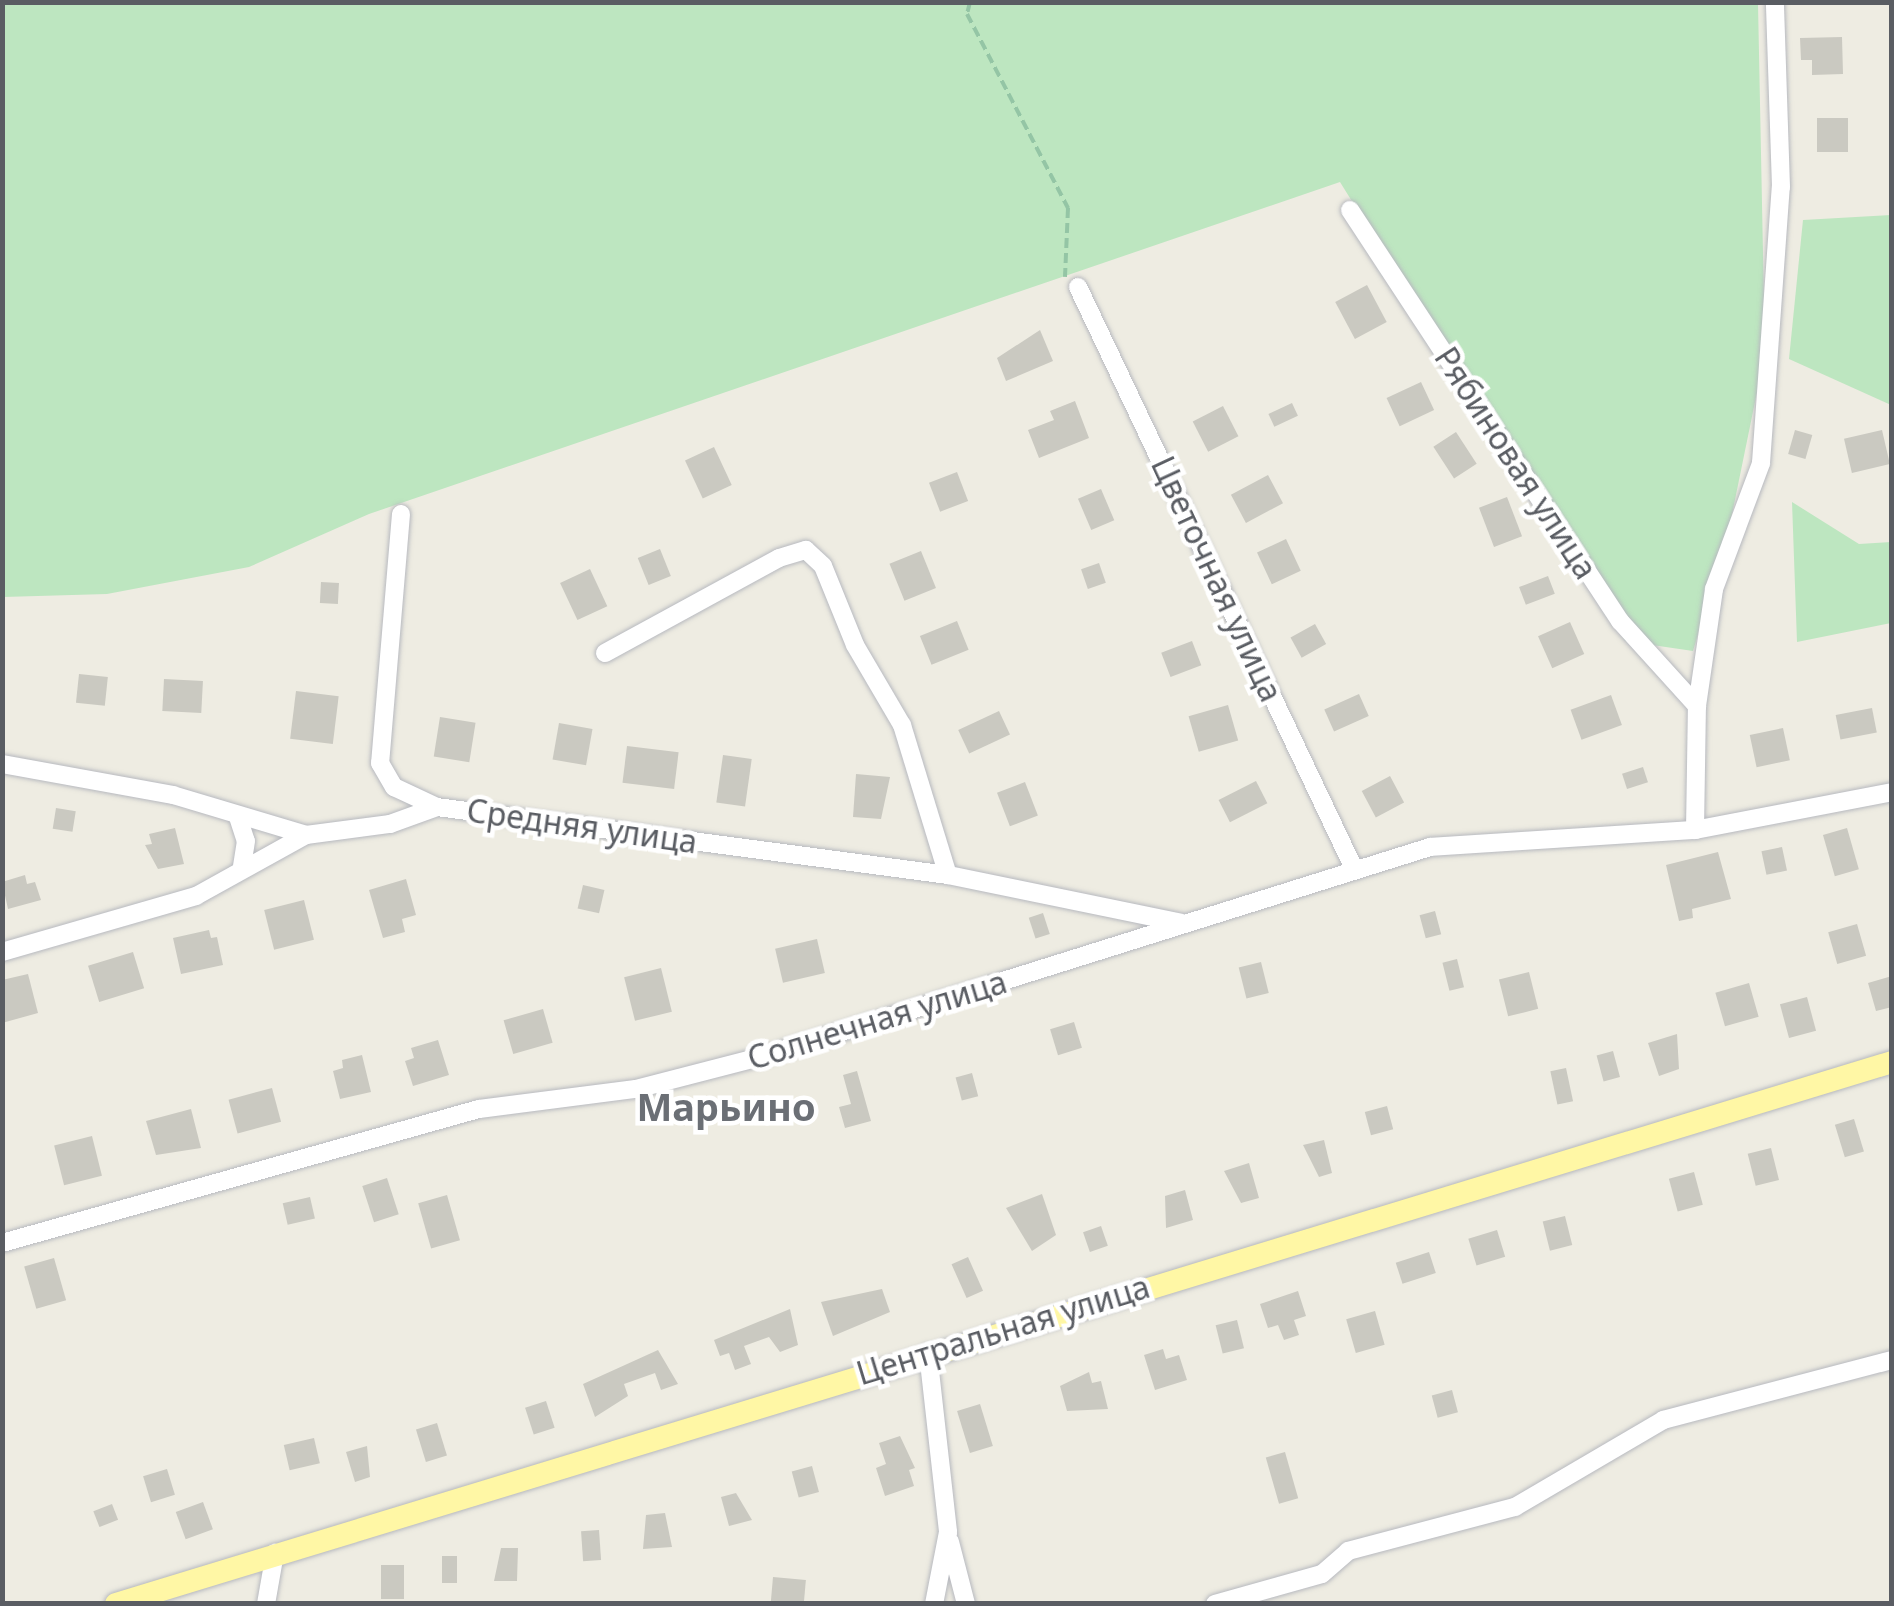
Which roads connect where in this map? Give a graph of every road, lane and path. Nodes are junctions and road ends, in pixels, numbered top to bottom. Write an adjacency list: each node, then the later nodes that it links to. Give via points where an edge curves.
1 (970, 2): 4 (path, via 967,14 1068,208)
2 (1775, 2): 7 (street, via 1781,187 1761,462 1714,589)
3 (1350, 210): 7 (street, Рябиновая улица, via 1620,621)
4 (1072, 288): 15 (street, Цветочная улица)
5 (400, 514): 10 (street, via 380,763 394,787)
6 (605, 653): 16 (street, via 779,558 806,550 823,566 855,645 902,725)
7 (1696, 706): 12 (street)
8 (2, 764): 11 (street, via 173,795)
9 (1892, 792): 12 (street, Солнечная улица)
10 (436, 807): 13 (street, Средняя улица, via 390,824); 16 (street, Средняя улица)
11 (238, 817): 13 (street); 14 (street, via 246,841)
12 (1695, 830): 15 (street, Солнечная улица, via 1430,847)
13 (306, 835): 14 (street, Средняя улица)
14 (242, 867): 18 (street, Средняя улица, via 196,896)
15 (1355, 871): 17 (street, Солнечная улица)
16 (948, 875): 17 (street, Средняя улица)
17 (1182, 923): 20 (street, Солнечная улица, via 764,1056 636,1089 480,1109)
18 (2, 952)
19 (1892, 1062): 21 (main road, Центральная улица)
20 (2, 1243)
21 (928, 1353): 23 (street); 24 (main road, Центральная улица)
22 (1892, 1360): 29 (street, via 1663,1420 1515,1508 1348,1551 1322,1574)
23 (948, 1532): 27 (street); 28 (street)
24 (276, 1553): 25 (main road, Центральная улица); 26 (street)
25 (116, 1604)
26 (266, 1604)
27 (934, 1604)
28 (966, 1604)
29 (1215, 1604)

